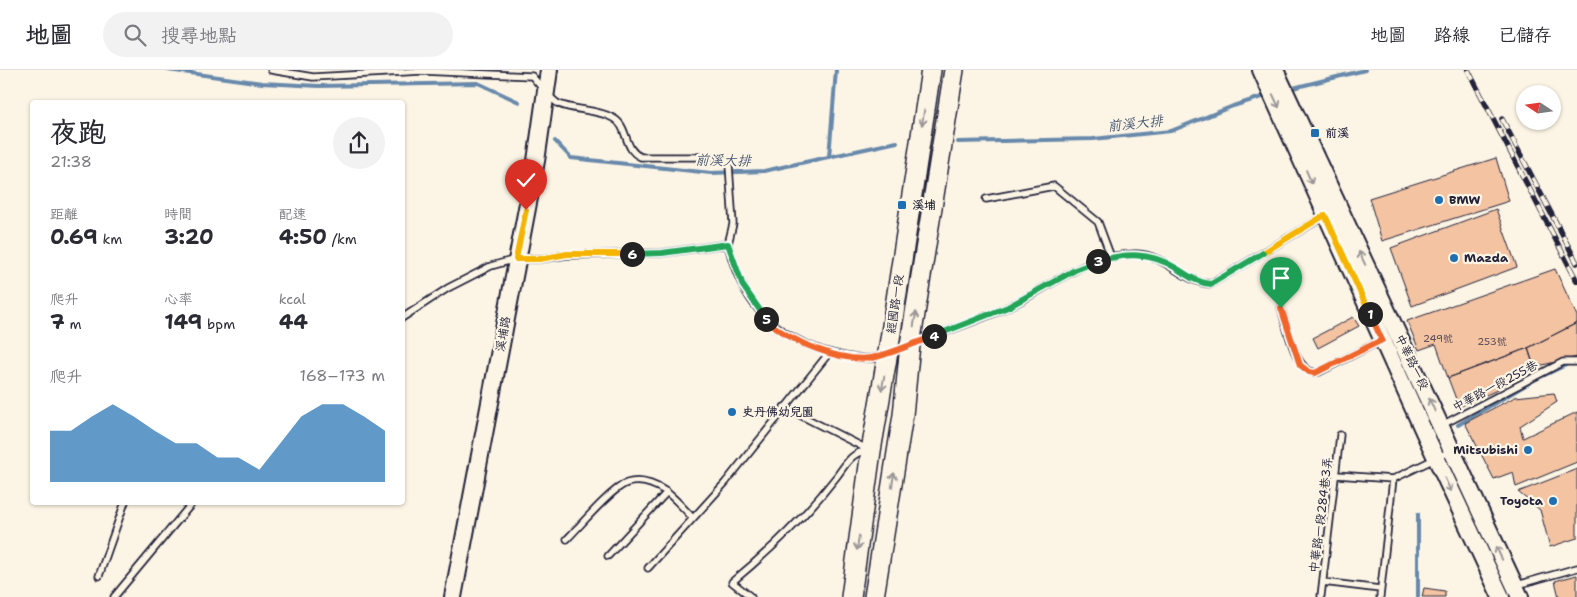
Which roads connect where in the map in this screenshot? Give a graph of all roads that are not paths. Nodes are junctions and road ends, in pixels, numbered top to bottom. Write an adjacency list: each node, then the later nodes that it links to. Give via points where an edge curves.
1 (271, 70): 7 (lane, via 313,77 422,71)
2 (549, 70): 8 (street, 溪埔路)
3 (931, 70): 19 (main road, 經國路一段, one-way to 19)
4 (954, 70): 18 (main road, 經國路一段, one-way to 4)
5 (1261, 70): 9 (street, one-way to 9)
6 (1276, 70): 9 (street)
7 (518, 72): 8 (lane, via 532,76)
8 (546, 90): 12 (lane, via 557,104 612,117 620,123 634,155 712,157 727,161 730,165 733,224); 14 (street, 溪埔路, via 536,162)
9 (1296, 130): 11 (street, 中華路一段)
10 (986, 199): 13 (lane, via 1054,186 1098,222)
11 (1332, 212): 13 (lane, via 1211,284 1198,281 1149,256 1128,254); 17 (street, 中華路一段); 23 (street, 中華路一段, one-way to 11)
12 (728, 244): 14 (lane, via 662,253 567,254); 20 (lane, via 747,292 772,325 809,346)
13 (1111, 257): 18 (lane, via 1075,270 1008,307)
14 (516, 259): 16 (lane, via 491,266 448,288); 45 (street, 溪埔路)
15 (1281, 308): 17 (lane, via 1300,365 1309,372 1319,372)
16 (405, 316)
17 (1382, 340): 24 (street, 中華路一段)
18 (910, 345): 19 (lane); 48 (main road, 經國路一段, one-way to 18, via 903,415)
19 (888, 352): 20 (lane, via 875,358); 27 (main road, 經國路一段, one-way to 27)
20 (829, 353): 22 (lane)
21 (1577, 362): 23 (lane, 中華路一段255巷, via 1563,362)
22 (784, 408): 27 (lane); 34 (lane)
23 (1442, 426): 24 (lane, 中華路一段255巷); 26 (street, 中華路一段)
24 (1424, 434): 28 (street, 中華路一段)
25 (1340, 435): 29 (lane, 中華路一段284巷3弄)
26 (1453, 450): 28 (lane); 42 (street, 中華路一段, one-way to 26)
27 (871, 451): 46 (lane, via 853,455 814,505 769,552 732,582); 47 (main road, 經國路一段, one-way to 47)
28 (1436, 459): 30 (lane); 50 (street, 中華路一段, one-way to 50)
29 (1337, 475): 30 (lane); 40 (lane, 中華路一段284巷3弄)
30 (1393, 479): 41 (lane)
31 (667, 492): 34 (lane); 35 (lane, via 646,483 626,484); 36 (lane)
32 (123, 505): 39 (lane)
33 (191, 505): 44 (lane)
34 (693, 518): 37 (lane)
35 (567, 539)
36 (608, 556)
37 (648, 568)
38 (1577, 568): 42 (lane)
39 (99, 576)
40 (1323, 582): 41 (lane); 43 (lane, 中華路一段284巷3弄)
41 (1380, 589): 49 (lane)
42 (1517, 591)
43 (1321, 596)
44 (114, 597)
45 (453, 597)
46 (751, 597)
47 (850, 597)
48 (874, 597)
49 (1380, 597)
50 (1501, 597)

